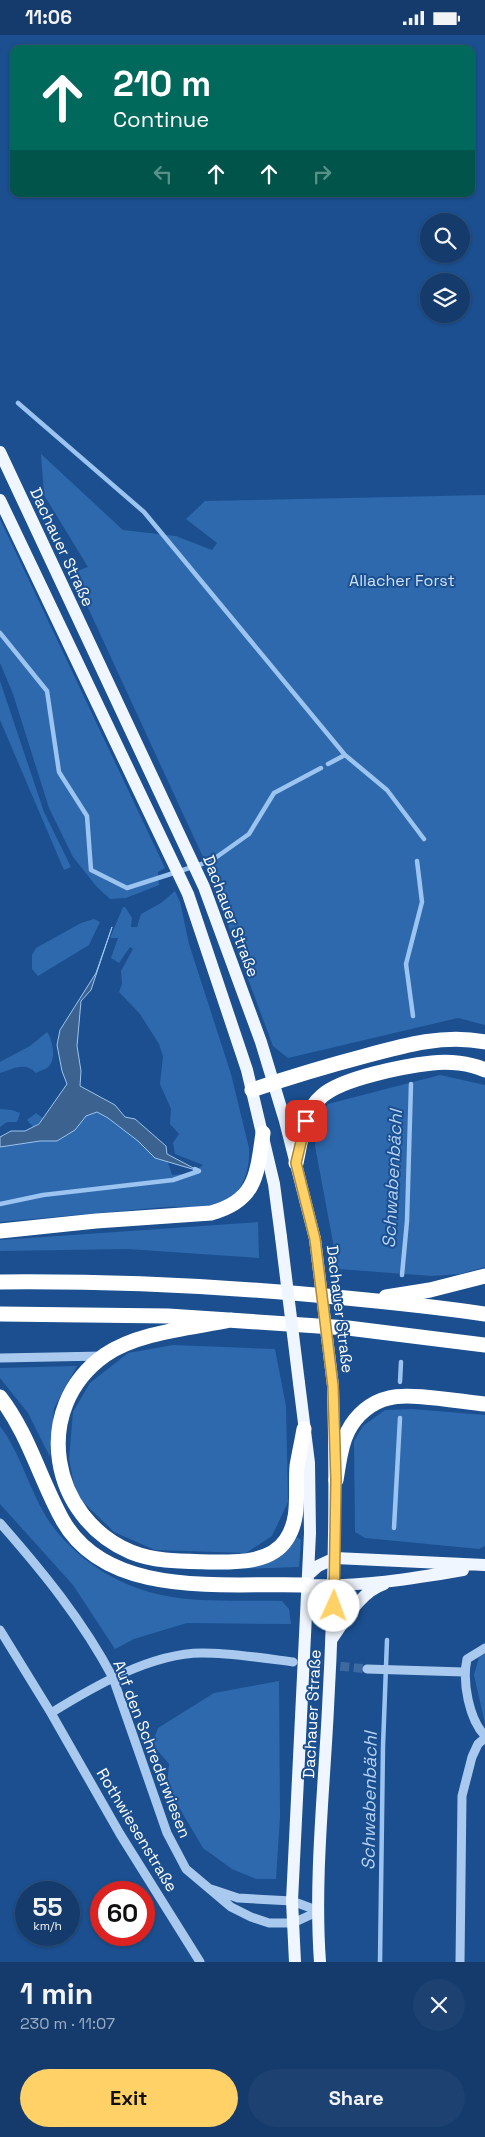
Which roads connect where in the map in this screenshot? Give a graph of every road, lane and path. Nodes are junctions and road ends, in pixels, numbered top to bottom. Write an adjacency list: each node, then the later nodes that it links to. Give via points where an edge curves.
1 (0, 452): 5 (main road, Dachauer Straße, via 204,887)
2 (0, 500): 6 (main road, Dachauer Straße, via 188,894)
3 (485, 1043): 5 (highway, via 467,1039 421,1041 296,1074)
4 (485, 1070): 8 (highway, via 459,1063 433,1063 375,1074 334,1088 322,1095 313,1107 306,1121)
5 (274, 1083): 6 (highway); 8 (main road, Dachauer Straße)
6 (252, 1090): 7 (main road, Dachauer Straße)
7 (264, 1133): 9 (highway, via 254,1179 245,1197 228,1208 210,1213); 21 (main road, Dachauer Straße, bridge, via 274,1184)
8 (296, 1163): 22 (main road, Dachauer Straße, bridge, via 315,1239 333,1386)
9 (0, 1231)
10 (485, 1276): 12 (highway)
11 (0, 1282): 12 (highway, via 156,1283)
12 (370, 1300): 14 (highway)
13 (0, 1314): 15 (highway, via 168,1315)
14 (485, 1314)
15 (231, 1320): 16 (highway, via 348,1328); 17 (highway, via 134,1341)
16 (485, 1345)
17 (104, 1356): 18 (street); 21 (highway, via 90,1367 70,1395 60,1429 59,1463 67,1491 86,1520 102,1535 132,1552 175,1561 230,1562 258,1559 278,1548 286,1540 295,1517 297,1467)
18 (0, 1358)
19 (0, 1397): 26 (highway, via 25,1438 63,1521 81,1544 106,1561 148,1578 192,1584)
20 (485, 1404): 22 (highway, via 390,1397 371,1405 356,1418 348,1431)
21 (304, 1429): 26 (main road, Dachauer Straße, via 309,1463)
22 (336, 1480): 24 (main road, Dachauer Straße)
23 (0, 1523): 35 (street, Auf den Schrederwiesen, via 46,1575 79,1620)
24 (336, 1558): 25 (main road); 26 (main road, via 318,1566); 28 (main road, Dachauer Straße)
25 (485, 1566): 27 (main road)
26 (307, 1580): 28 (main road); 39 (main road, Dachauer Straße)
27 (392, 1581): 28 (main road); 30 (main road, via 378,1585 360,1600)
28 (334, 1586): 30 (main road, Dachauer Straße)
29 (0, 1630): 36 (street, Rothwiesenstraße)
30 (332, 1639): 40 (main road, Dachauer Straße)
31 (485, 1648): 34 (street, via 467,1659)
32 (293, 1662): 35 (street, via 200,1653 162,1659)
33 (367, 1669): 34 (street)
34 (464, 1672): 37 (street, via 472,1716)
35 (113, 1678): 36 (street); 38 (street, Auf den Schrederwiesen, via 174,1849 186,1869)
36 (51, 1713): 42 (street, Rothwiesenstraße, via 120,1834)
37 (485, 1737): 45 (street, via 472,1757 462,1796)
38 (206, 1887): 39 (street, Auf den Schrederwiesen, via 238,1897); 41 (street, Auf den Schrederwiesen, via 231,1907 251,1917 269,1923)
39 (292, 1901): 40 (street, Auf den Schrederwiesen); 41 (main road, Dachauer Straße)
40 (319, 1911): 41 (street, Auf den Schrederwiesen); 44 (main road, Dachauer Straße)
41 (292, 1923): 43 (main road, Dachauer Straße)
42 (200, 1962)
43 (295, 1962)
44 (320, 1962)
45 (460, 1962)

